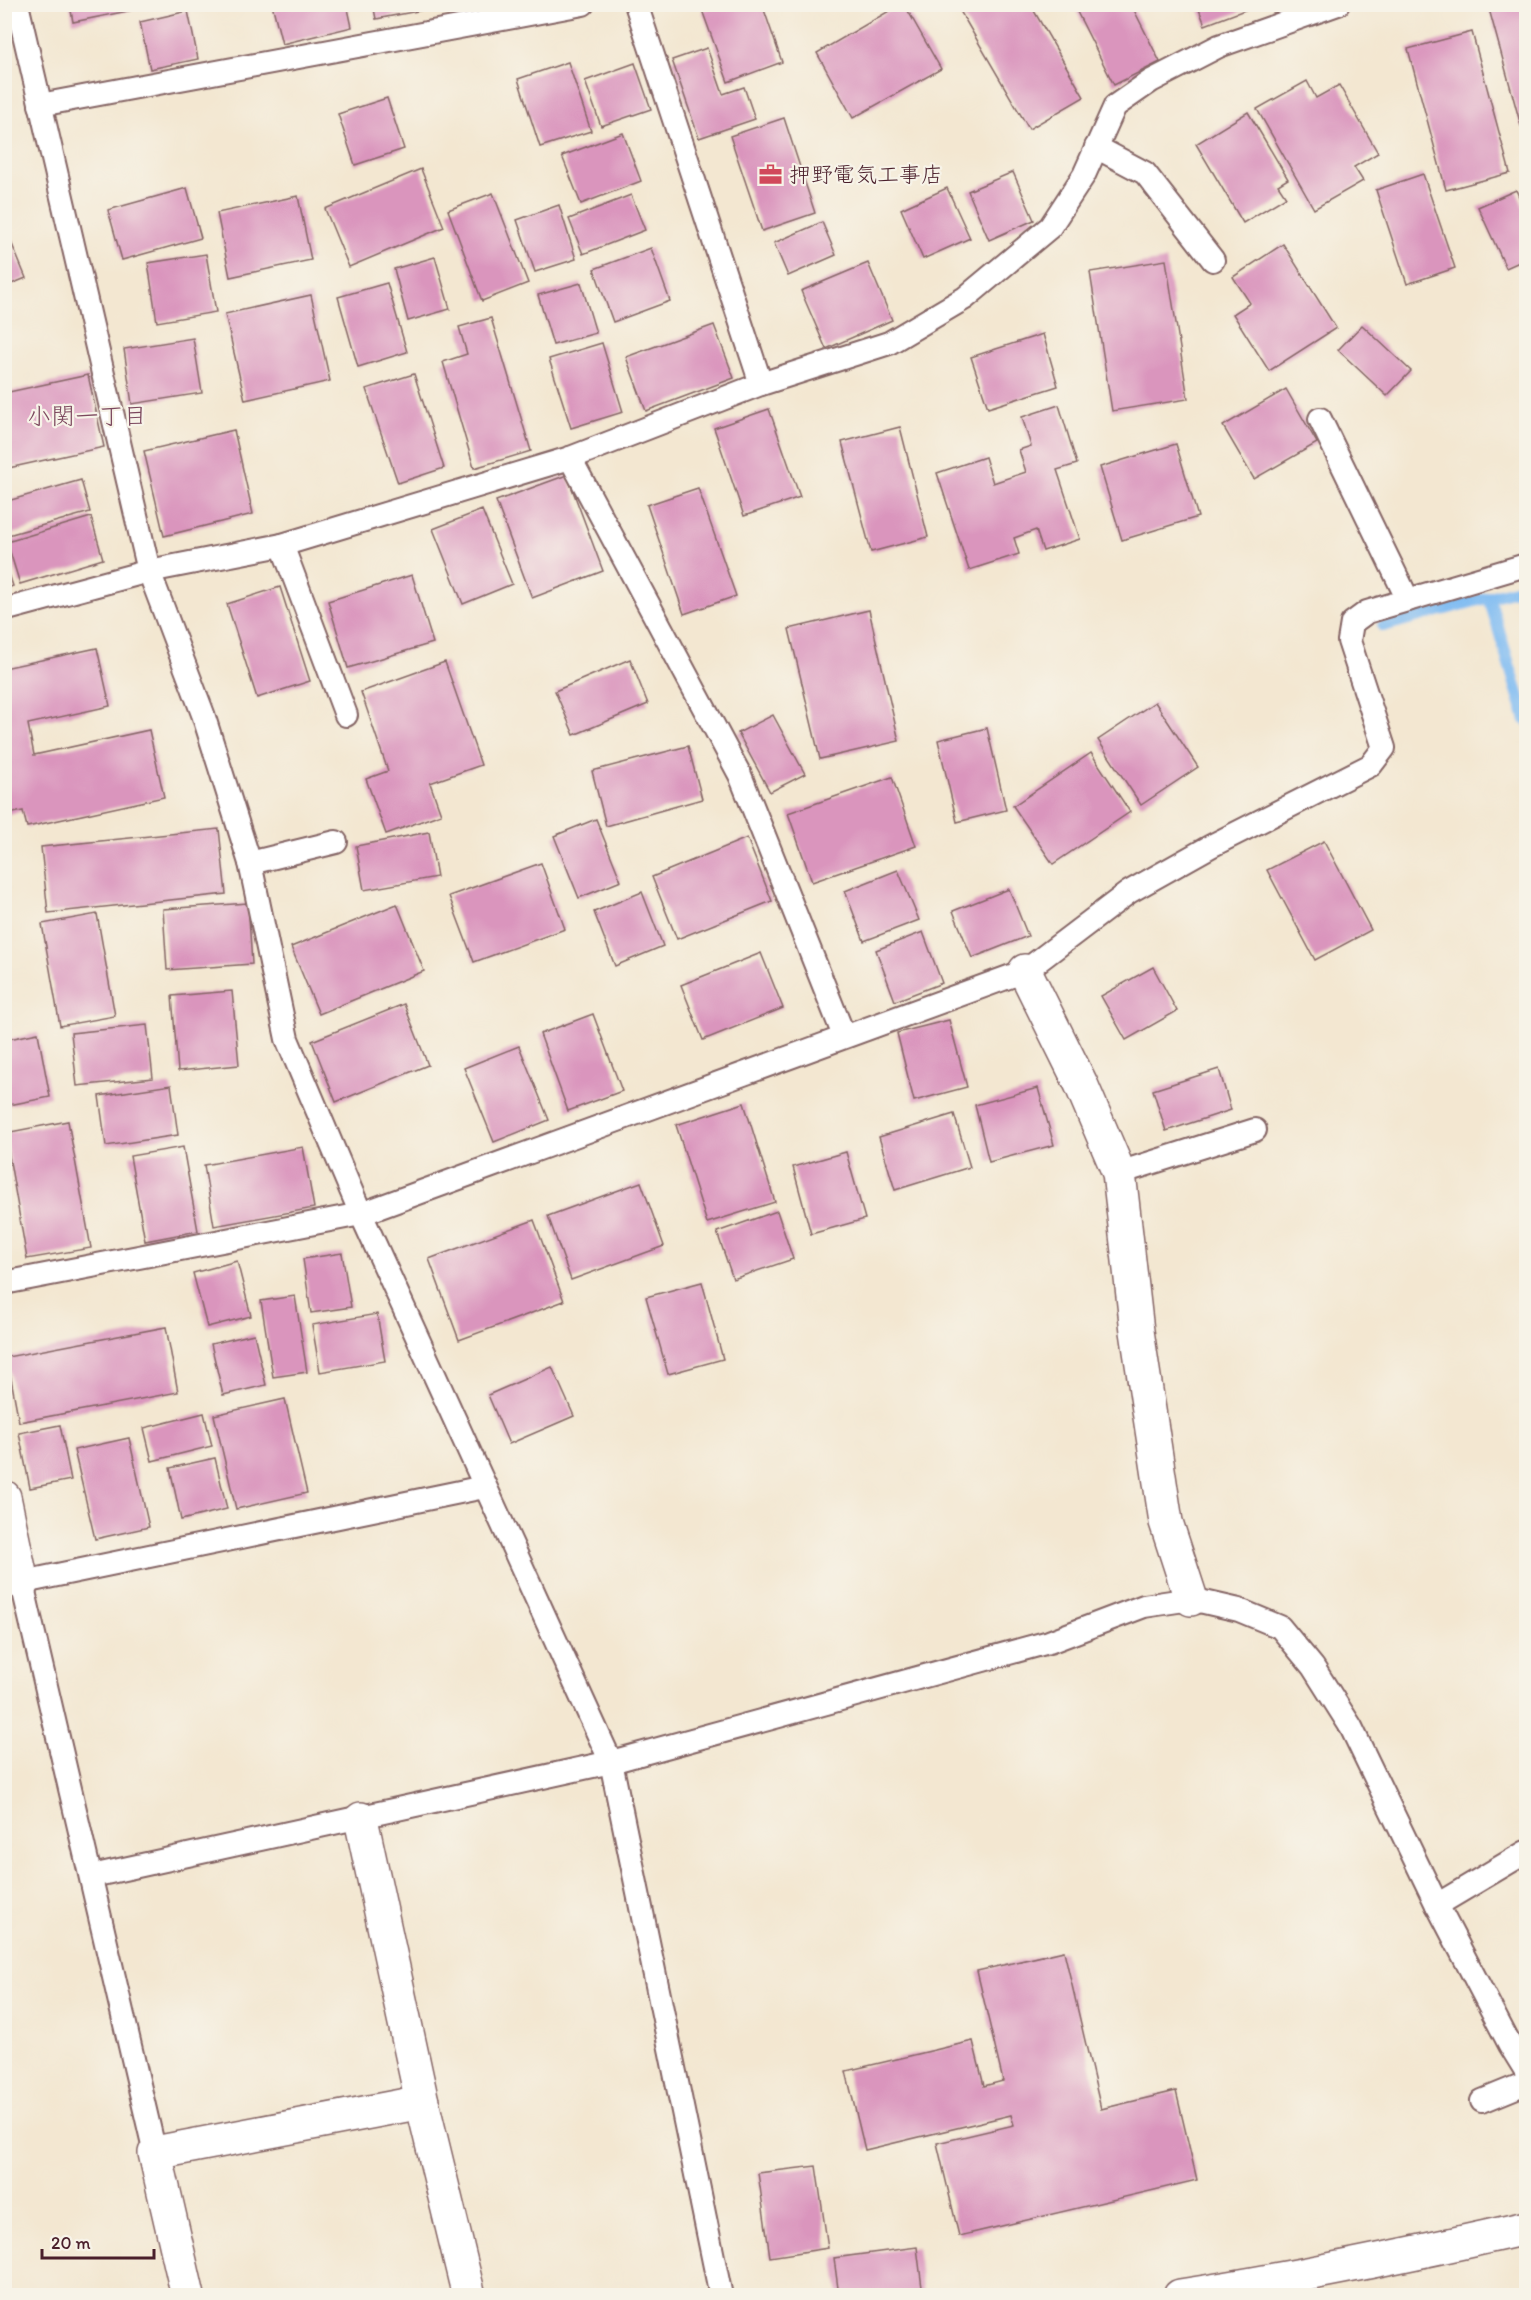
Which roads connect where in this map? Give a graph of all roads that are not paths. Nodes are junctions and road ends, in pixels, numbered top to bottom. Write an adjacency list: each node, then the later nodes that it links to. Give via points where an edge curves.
1 (17, 4): 5 (lane)
2 (583, 4): 5 (lane)
3 (636, 4): 8 (lane)
4 (1338, 4): 6 (lane, via 1219,46 1151,81 1115,106)
5 (40, 105): 13 (lane)
6 (1096, 147): 7 (lane, via 1144,173); 8 (lane, via 1084,175 1050,227 965,298 889,342)
7 (1213, 260)
8 (760, 384): 10 (lane)
9 (1320, 419): 14 (lane)
10 (570, 458): 11 (lane); 20 (lane, via 740,775)
11 (282, 545): 13 (lane); 16 (lane)
12 (1527, 566): 14 (lane)
13 (149, 572): 15 (lane); 18 (lane, via 203,714)
14 (1408, 600): 19 (lane, via 1367,612 1352,623 1349,641 1384,747 1371,765 1129,892)
15 (4, 610)
16 (346, 715)
17 (336, 842): 18 (lane)
18 (250, 863): 23 (lane, via 288,1039)
19 (1025, 971): 20 (lane); 22 (street, via 1081,1084)
20 (844, 1036): 23 (lane)
21 (1255, 1130): 22 (lane)
22 (1119, 1173): 28 (street, via 1137,1331 1166,1522)
23 (361, 1214): 24 (lane); 25 (lane)
24 (4, 1283)
25 (484, 1487): 27 (lane); 29 (lane)
26 (4, 1497): 27 (street)
27 (13, 1584): 32 (lane)
28 (1191, 1599): 29 (lane, via 1144,1606 1048,1642); 33 (lane, via 1239,1610 1280,1627 1313,1667 1351,1727)
29 (611, 1762): 30 (lane); 42 (lane)
30 (360, 1819): 32 (lane); 37 (street)
31 (1527, 1852): 33 (lane)
32 (92, 1876): 38 (lane)
33 (1437, 1905): 34 (lane)
34 (1527, 2071)
35 (1527, 2083): 36 (lane)
36 (1482, 2101)
37 (422, 2102): 38 (street); 41 (street)
38 (155, 2153): 40 (street)
39 (1527, 2229): 43 (street, via 1246,2286)
40 (188, 2295)
41 (469, 2295)
42 (721, 2295)
43 (1180, 2295)

